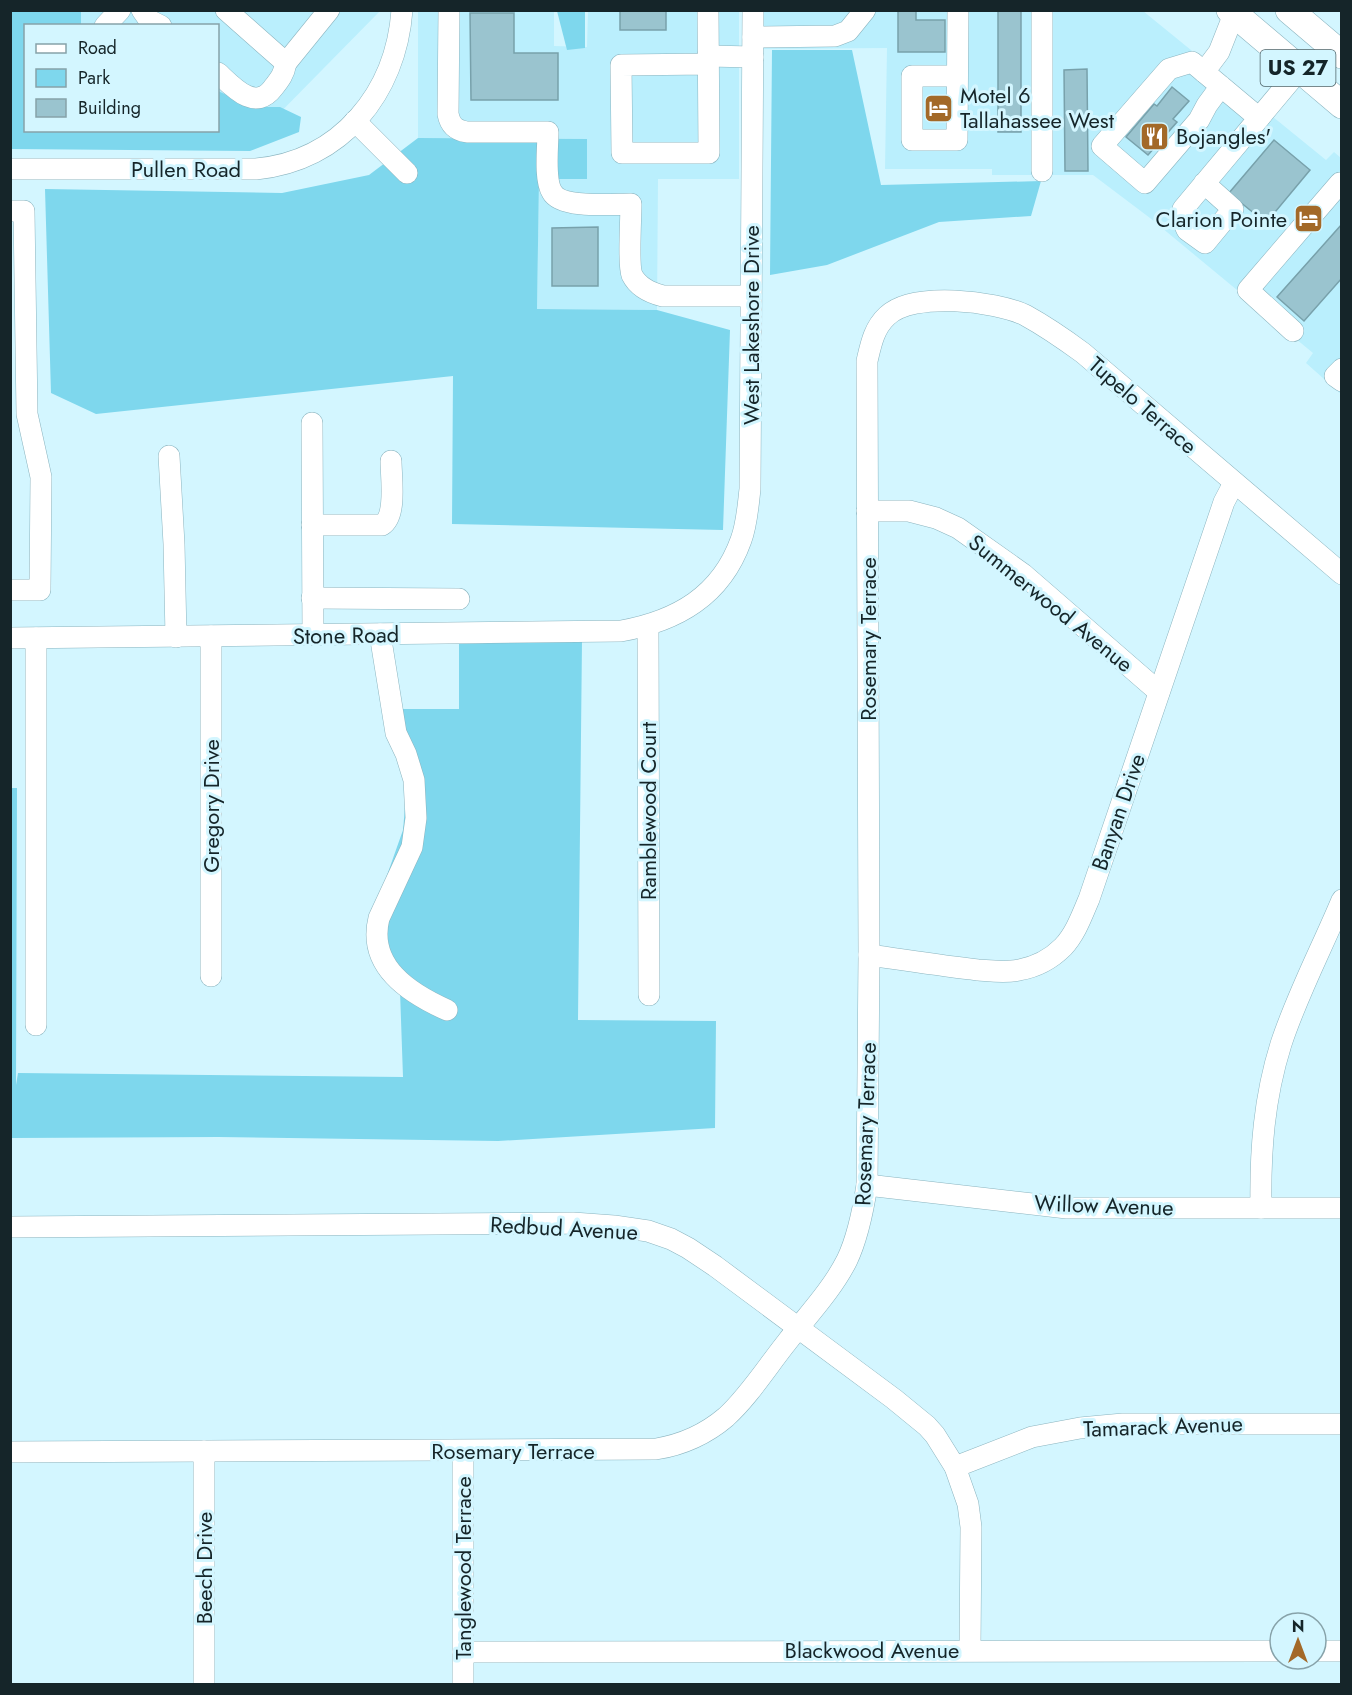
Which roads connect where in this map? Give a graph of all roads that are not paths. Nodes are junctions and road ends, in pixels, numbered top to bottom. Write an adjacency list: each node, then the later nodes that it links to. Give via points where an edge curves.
1 (120, 10): 16 (street)
2 (142, 10): 17 (street)
3 (226, 10): 23 (street)
4 (329, 10): 23 (street)
5 (402, 10): 31 (street, Pullen Road, via 390,69 369,106)
6 (449, 10): 38 (street, via 450,123 467,132 548,132 548,179 560,200 631,204 631,273 650,293)
7 (692, 10): 15 (street)
8 (753, 10): 19 (street, West Lakeshore Drive)
9 (865, 10): 19 (street, via 848,31 835,36)
10 (958, 10): 27 (street)
11 (1275, 10): 18 (main road)
12 (1289, 10): 21 (main road, US 27)
13 (1233, 12): 18 (main road, US 27); 20 (street)
14 (1040, 14): 33 (street)
15 (708, 18): 22 (street)
16 (107, 24)
17 (157, 24)
18 (1254, 31): 20 (street); 24 (main road, US 27)
19 (753, 47): 22 (street); 38 (street, West Lakeshore Drive)
20 (1219, 52): 25 (street)
21 (1341, 55)
22 (708, 60): 22 (street, via 709,153 622,153 621,65)
23 (286, 63): 26 (street, via 283,75 267,96 257,99 233,87)
24 (1299, 69): 29 (main road, US 27); 30 (street)
25 (1204, 72): 28 (street); 28 (street, via 1192,62 1169,69 1102,146 1145,183 1199,120)
26 (219, 74)
27 (957, 76)
28 (1221, 86): 30 (street)
29 (1341, 105)
30 (1259, 118): 35 (street)
31 (353, 123): 32 (street, Pullen Road, via 306,156 277,167); 34 (street)
32 (10, 169)
33 (1042, 171)
34 (407, 173)
35 (1204, 183)
36 (1341, 185): 40 (street, via 1248,290)
37 (10, 211): 50 (street, via 24,211 27,414 41,477 40,590)
38 (751, 296): 53 (street, West Lakeshore Drive, via 750,489 746,520 732,561 720,578)
39 (914, 303): 46 (street, Tupelo Terrace, via 975,303 1023,314 1083,352); 47 (street, Rosemary Terrace, via 898,308 872,338 867,361)
40 (1293, 331)
41 (1341, 369): 42 (street, via 1335,376)
42 (1341, 381)
43 (312, 423): 48 (street)
44 (170, 456): 58 (street)
45 (391, 461): 48 (street, via 392,511 386,522)
46 (1234, 483): 49 (street, Tupelo Terrace); 61 (street, Banyan Drive)
47 (867, 511): 61 (street, Summerwood Avenue, via 909,512 958,528 1023,574); 63 (street, Rosemary Terrace)
48 (312, 525): 51 (street)
49 (1341, 574)
50 (10, 590)
51 (312, 598): 52 (street); 56 (street)
52 (459, 599)
53 (678, 614): 54 (street, Stone Road)
54 (648, 627): 55 (street, Stone Road, via 621,631); 65 (street, Ramblewood Court)
55 (380, 634): 56 (street, Stone Road); 66 (street, via 396,733 414,780 416,818 412,847 379,918 376,943 392,973 404,985)
56 (313, 635): 57 (street, Stone Road)
57 (211, 636): 58 (street, Stone Road); 64 (street, Gregory Drive)
58 (176, 637): 60 (street, Stone Road)
59 (10, 638): 60 (street, Stone Road)
60 (36, 638): 67 (street)
61 (1159, 692): 63 (street, Banyan Drive, via 1080,921 1053,956 1037,965 1005,972)
62 (1341, 900): 69 (street, via 1289,1023 1269,1090 1261,1162)
63 (869, 955): 68 (street, Rosemary Terrace)
64 (211, 976)
65 (649, 995)
66 (447, 1010)
67 (36, 1025)
68 (867, 1185): 69 (street, Willow Avenue, via 1066,1208); 72 (street, Rosemary Terrace, via 861,1220 847,1260)
69 (1261, 1208): 70 (street, Willow Avenue)
70 (1341, 1208)
71 (10, 1227): 72 (street, Redbud Avenue, via 614,1226 648,1231 688,1248)
72 (798, 1327): 75 (street, Rosemary Terrace, via 737,1406 685,1442 656,1449); 77 (street, Redbud Avenue, via 927,1426)
73 (1341, 1424): 77 (street, Tamarack Avenue, via 1123,1424 1080,1428 1032,1437)
74 (204, 1451): 75 (street, Rosemary Terrace); 76 (street, Rosemary Terrace); 81 (street, Beech Drive)
75 (463, 1451): 80 (street, Tanglewood Terrace)
76 (10, 1452)
77 (955, 1467): 78 (street, Redbud Avenue, via 971,1527)
78 (969, 1650): 79 (street, Blackwood Avenue); 80 (street, Blackwood Avenue)
79 (1268, 1651)
80 (463, 1652): 82 (street, Tanglewood Terrace)
81 (204, 1684)
82 (463, 1684)

